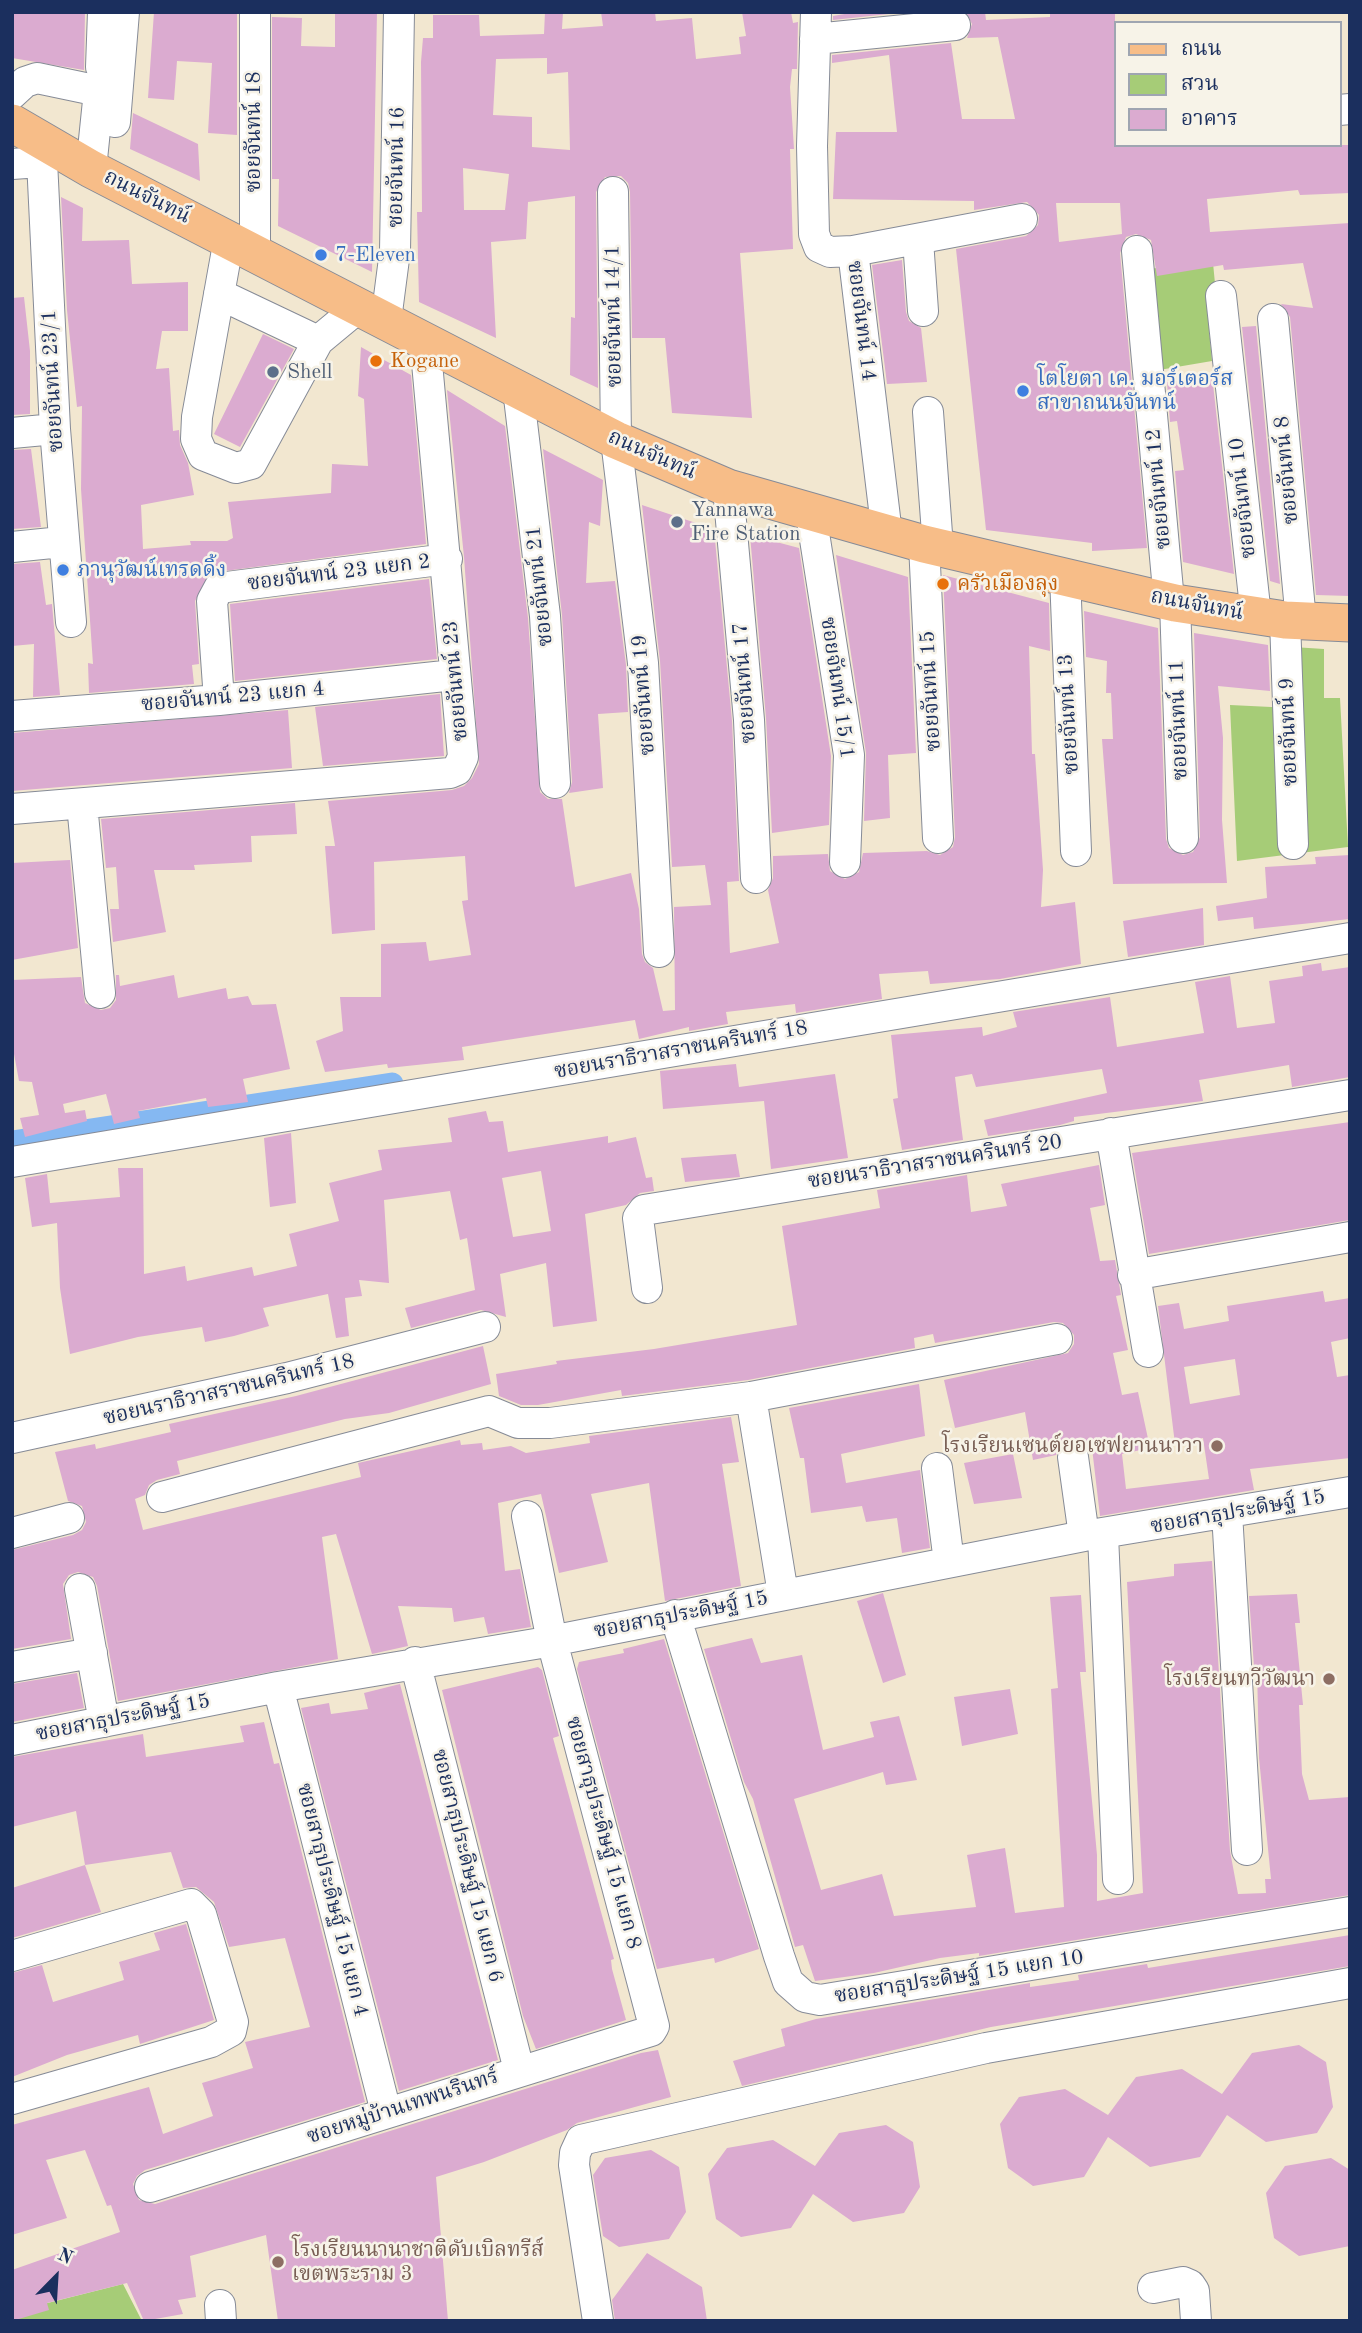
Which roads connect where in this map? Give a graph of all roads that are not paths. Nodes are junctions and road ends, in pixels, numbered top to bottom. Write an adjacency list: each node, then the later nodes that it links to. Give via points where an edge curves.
1 (103, 12): 7 (street)
2 (124, 12): 10 (street)
3 (255, 12): 14 (street, ซอยจันทน์ 18)
4 (399, 12): 20 (street, ซอยจันทน์ 16, via 395,251)
5 (815, 25): 6 (street); 15 (street, ซอยจันทน์ 14, via 814,234 819,247 830,252)
6 (956, 25)
7 (99, 91): 8 (street, via 37,78); 10 (street)
8 (12, 94)
9 (26, 147): 10 (main road, ถนนจันทน์); 26 (street, ซอยจันทน์ 23/1)
10 (101, 173): 14 (main road, ถนนจันทน์)
11 (613, 192): 28 (street, ซอยจันทน์ 14/1)
12 (1022, 219): 13 (street)
13 (918, 240): 15 (street); 19 (street)
14 (242, 246): 17 (street, ซอยจันทน์ 18); 20 (main road, ถนนจันทน์)
15 (853, 251): 31 (street, ซอยจันทน์ 14)
16 (1137, 251): 37 (street, ซอยจันทน์ 12)
17 (219, 294): 22 (street); 22 (street, ซอยจันทน์ 18, via 197,417 196,439 203,455 236,468 251,464)
18 (1220, 296): 38 (street, ซอยจันทน์ 10)
19 (923, 311)
20 (373, 314): 22 (street); 23 (main road, ถนนจันทน์)
21 (1273, 319): 38 (street, ซอยจันทน์ 8)
22 (318, 341)
23 (425, 341): 24 (main road, ถนนจันทน์); 35 (street, ซอยจันทน์ 23)
24 (518, 389): 28 (main road, ถนนจันทน์); 44 (street, ซอยจันทน์ 21, via 545,616)
25 (928, 412): 33 (street, ซอยจันทน์ 15)
26 (55, 429): 27 (street); 32 (street, ซอยจันทน์ 23/1)
27 (12, 433)
28 (616, 440): 29 (main road, ถนนจันทน์); 54 (street, ซอยจันทน์ 19, via 643,663)
29 (729, 488): 30 (main road, ถนนจันทน์); 52 (street, ซอยจันทน์ 17, via 749,720)
30 (811, 514): 31 (main road, ถนนจันทน์); 51 (street, ซอยจันทน์ 15/1, via 849,755)
31 (887, 534): 33 (main road, ถนนจันทน์)
32 (62, 542): 34 (street); 39 (street, ซอยจันทน์ 23/1)
33 (931, 546): 36 (main road, ถนนจันทน์); 47 (street, ซอยจันทน์ 15)
34 (12, 547)
35 (447, 559): 41 (street, ซอยจันทน์ 23); 42 (street, ซอยจันทน์ 23 แยก 2, via 219,588 212,601)
36 (1065, 576): 37 (main road, ถนนจันทน์); 50 (street, ซอยจันทน์ 13)
37 (1172, 602): 38 (main road, ถนนจันทน์); 48 (street, ซอยจันทน์ 11)
38 (1281, 619): 40 (main road, ถนนจันทน์); 49 (street, ซอยจันทน์ 9)
39 (71, 622)
40 (1350, 623)
41 (454, 675): 42 (street, ซอยจันทน์ 23 แยก 4); 45 (street, ซอยจันทน์ 23, via 463,757 457,770 450,773)
42 (219, 699): 43 (street, ซอยจันทน์ 23 แยก 4)
43 (12, 716)
44 (555, 783)
45 (82, 804): 46 (street, ซอยจันทน์ 23); 55 (street)
46 (12, 809)
47 (938, 838)
48 (1183, 838)
49 (1293, 844)
50 (1076, 851)
51 (845, 862)
52 (756, 878)
53 (1350, 938): 58 (street, ซอยนราธิวาสราชนครินทร์ 18)
54 (659, 952)
55 (100, 993)
56 (1350, 1095): 57 (street, ซอยนราธิวาสราชนครินทร์ 20)
57 (1111, 1133): 60 (street); 61 (street, ซอยนราธิวาสราชนครินทร์ 20, via 642,1212 638,1218)
58 (12, 1162)
59 (1350, 1237): 60 (street)
60 (1132, 1275): 64 (street)
61 (648, 1288)
62 (485, 1327): 66 (street, ซอยนราธิวาสราชนครินทร์ 18, via 287,1378)
63 (1057, 1339): 65 (street)
64 (1147, 1352)
65 (751, 1396): 70 (street, via 537,1425 489,1411); 78 (street)
66 (12, 1438)
67 (1073, 1457): 75 (street)
68 (937, 1468): 76 (street)
69 (1350, 1492): 71 (street, ซอยสาธุประดิษฐ์ 15)
70 (162, 1497)
71 (1227, 1513): 75 (street, ซอยสาธุประดิษฐ์ 15); 87 (street)
72 (527, 1516): 80 (street, ซอยสาธุประดิษฐ์ 15 แยก 8)
73 (69, 1518): 74 (street)
74 (12, 1533)
75 (1094, 1536): 76 (street, ซอยสาธุประดิษฐ์ 15); 88 (street)
76 (949, 1562): 78 (street, ซอยสาธุประดิษฐ์ 15)
77 (80, 1589): 81 (street)
78 (783, 1594): 79 (street, ซอยสาธุประดิษฐ์ 15)
79 (676, 1615): 80 (street, ซอยสาธุประดิษฐ์ 15); 89 (street, ซอยสาธุประดิษฐ์ 15 แยก 10, via 788,1982 805,1997 820,2000)
80 (552, 1641): 82 (street, ซอยสาธุประดิษฐ์ 15); 92 (street, ซอยสาธุประดิษฐ์ 15 แยก 8)
81 (92, 1653): 83 (street); 85 (street)
82 (415, 1662): 84 (street, ซอยสาธุประดิษฐ์ 15); 93 (street, ซอยสาธุประดิษฐ์ 15 แยก 6)
83 (12, 1667)
84 (278, 1687): 85 (street, ซอยสาธุประดิษฐ์ 15); 95 (street, ซอยสาธุประดิษฐ์ 15 แยก 4)
85 (104, 1722): 86 (street, ซอยสาธุประดิษฐ์ 15)
86 (12, 1740)
87 (1247, 1850)
88 (1118, 1879)
89 (1350, 1912)
90 (12, 1956): 94 (street, via 191,1904 201,1914 233,2022 230,2031 211,2042)
91 (1350, 1983): 98 (street, via 986,2048 581,2140 574,2165)
92 (654, 2026): 93 (street, ซอยหมู่บ้านเทพนรินทร์, via 650,2031)
93 (519, 2070): 95 (street, ซอยหมู่บ้านเทพนรินทร์)
94 (12, 2099)
95 (386, 2112): 96 (street, ซอยหมู่บ้านเทพนรินทร์)
96 (150, 2187)
97 (1153, 2288): 99 (street, via 1189,2285 1194,2291)
98 (598, 2321)
99 (1196, 2321)

